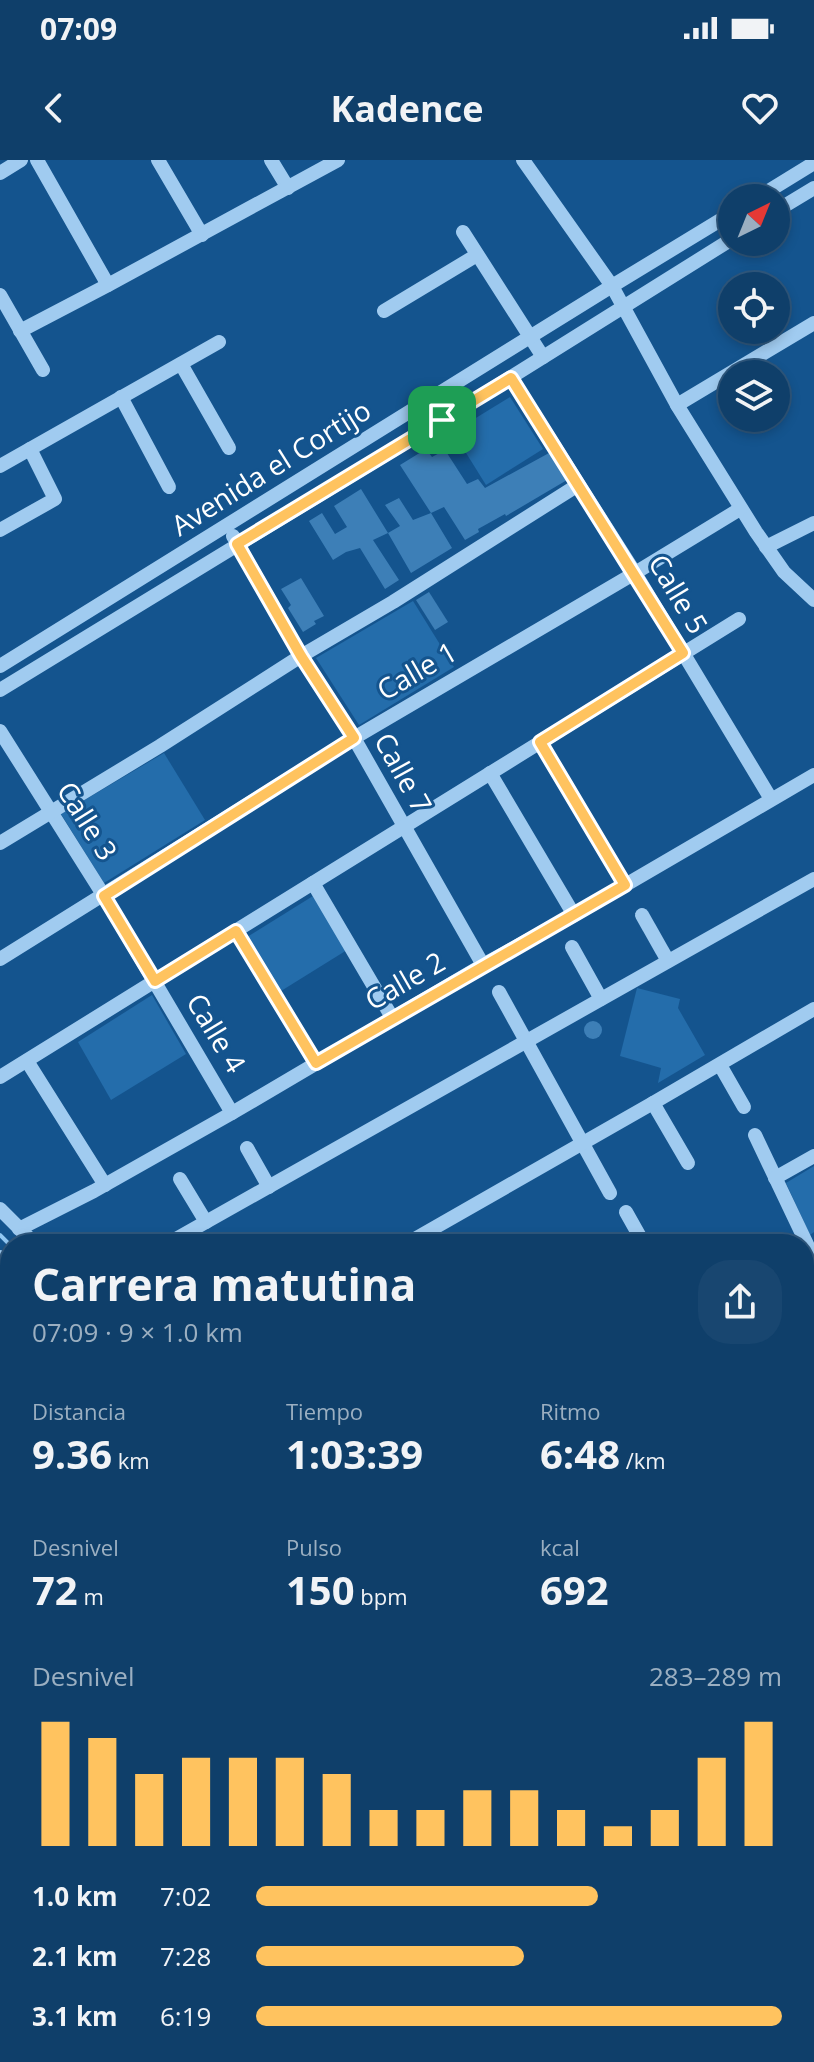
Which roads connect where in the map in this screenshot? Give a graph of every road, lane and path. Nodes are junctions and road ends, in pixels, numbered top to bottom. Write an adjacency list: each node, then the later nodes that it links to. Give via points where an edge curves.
1 (21, 160): 9 (street)
2 (37, 160): 19 (street)
3 (158, 160): 16 (street)
4 (271, 160): 11 (street)
5 (338, 160): 11 (street)
6 (523, 160): 20 (street)
7 (814, 163): 8 (street)
8 (795, 166): 10 (street); 12 (street)
9 (0, 173)
10 (774, 184)
11 (288, 188): 16 (street)
12 (812, 192): 13 (street)
13 (790, 204)
14 (718, 222): 20 (street, Avenida el Cortijo)
15 (463, 232): 18 (street)
16 (202, 235): 19 (street)
17 (718, 248): 22 (street, Avenida el Cortijo)
18 (477, 255): 23 (street); 26 (street)
19 (108, 285): 25 (street)
20 (612, 286): 22 (street); 26 (street, Avenida el Cortijo)
21 (0, 295): 25 (street)
22 (623, 308): 28 (street, Avenida el Cortijo); 33 (street)
23 (384, 311)
24 (814, 323): 33 (street)
25 (20, 331): 30 (street)
26 (531, 337): 28 (street); 41 (street, Avenida el Cortijo)
27 (219, 342): 29 (street)
28 (543, 357): 31 (street, Avenida el Cortijo)
29 (181, 364): 32 (street); 34 (street)
30 (43, 370)
31 (511, 378): 37 (street, Calle 5); 43 (street, Avenida el Cortijo)
32 (121, 397): 35 (street); 38 (street)
33 (677, 405): 39 (street)
34 (229, 448)
35 (30, 449): 36 (street); 42 (street, via 55,499)
36 (0, 466)
37 (578, 485): 45 (street, Calle 5); 49 (street)
38 (169, 487)
39 (740, 509): 44 (street); 45 (street, Calle 1)
40 (814, 523): 44 (street)
41 (227, 525): 43 (street, Calle 7); 50 (street, Avenida el Cortijo)
42 (0, 530)
43 (237, 544): 49 (street, Calle 7); 51 (street, Avenida el Cortijo)
44 (766, 547): 46 (street)
45 (635, 573): 48 (street, Calle 5); 53 (street, Calle 1)
46 (814, 600)
47 (739, 619): 48 (street)
48 (683, 653): 54 (street); 57 (street, Calle 5)
49 (301, 656): 53 (street, Calle 7); 58 (street)
50 (0, 666)
51 (0, 690)
52 (0, 731): 58 (street, Calle 3)
53 (354, 738): 59 (street, Calle 7); 64 (street, Calle 1)
54 (540, 742): 55 (street); 63 (street)
55 (490, 773): 59 (street); 65 (street)
56 (814, 775): 57 (street, Calle 2)
57 (771, 799): 63 (street, Calle 2)
58 (51, 812): 60 (street); 64 (street, Calle 3)
59 (403, 827): 62 (street); 71 (street, Calle 7)
60 (0, 843)
61 (814, 879): 70 (street)
62 (313, 883): 67 (street); 76 (street)
63 (625, 885): 65 (street, Calle 2)
64 (104, 896): 69 (street, Calle 1); 72 (street, Calle 3)
65 (574, 915): 71 (street, Calle 2)
66 (642, 915): 70 (street)
67 (236, 931): 72 (street); 79 (street)
68 (572, 947): 74 (street)
69 (0, 959)
70 (668, 961): 74 (street)
71 (483, 965): 76 (street, Calle 2)
72 (155, 981): 78 (street); 84 (street, Calle 4)
73 (499, 992): 77 (street)
74 (601, 999): 77 (street)
75 (814, 1009): 80 (street)
76 (393, 1019): 79 (street, Calle 2)
77 (526, 1042): 86 (street); 93 (street)
78 (27, 1061): 81 (street); 92 (street)
79 (316, 1063): 84 (street, Calle 2)
80 (720, 1065): 82 (street); 83 (street)
81 (0, 1077)
82 (653, 1103): 86 (street); 89 (street)
83 (744, 1107)
84 (232, 1113): 92 (street, Calle 2)
85 (755, 1135): 90 (street)
86 (582, 1144): 94 (street); 101 (street)
87 (247, 1148): 93 (street)
88 (814, 1156): 90 (street)
89 (688, 1163)
90 (775, 1178): 103 (street)
91 (180, 1179): 97 (street)
92 (105, 1185): 98 (street, Calle 2)
93 (269, 1187): 97 (street)
94 (610, 1193)
95 (0, 1209): 98 (street)
96 (626, 1212): 102 (street)
97 (206, 1222): 100 (street)
98 (19, 1229): 99 (street)
99 (24, 1234)
100 (185, 1234)
101 (424, 1234)
102 (638, 1234)
103 (802, 1234)

